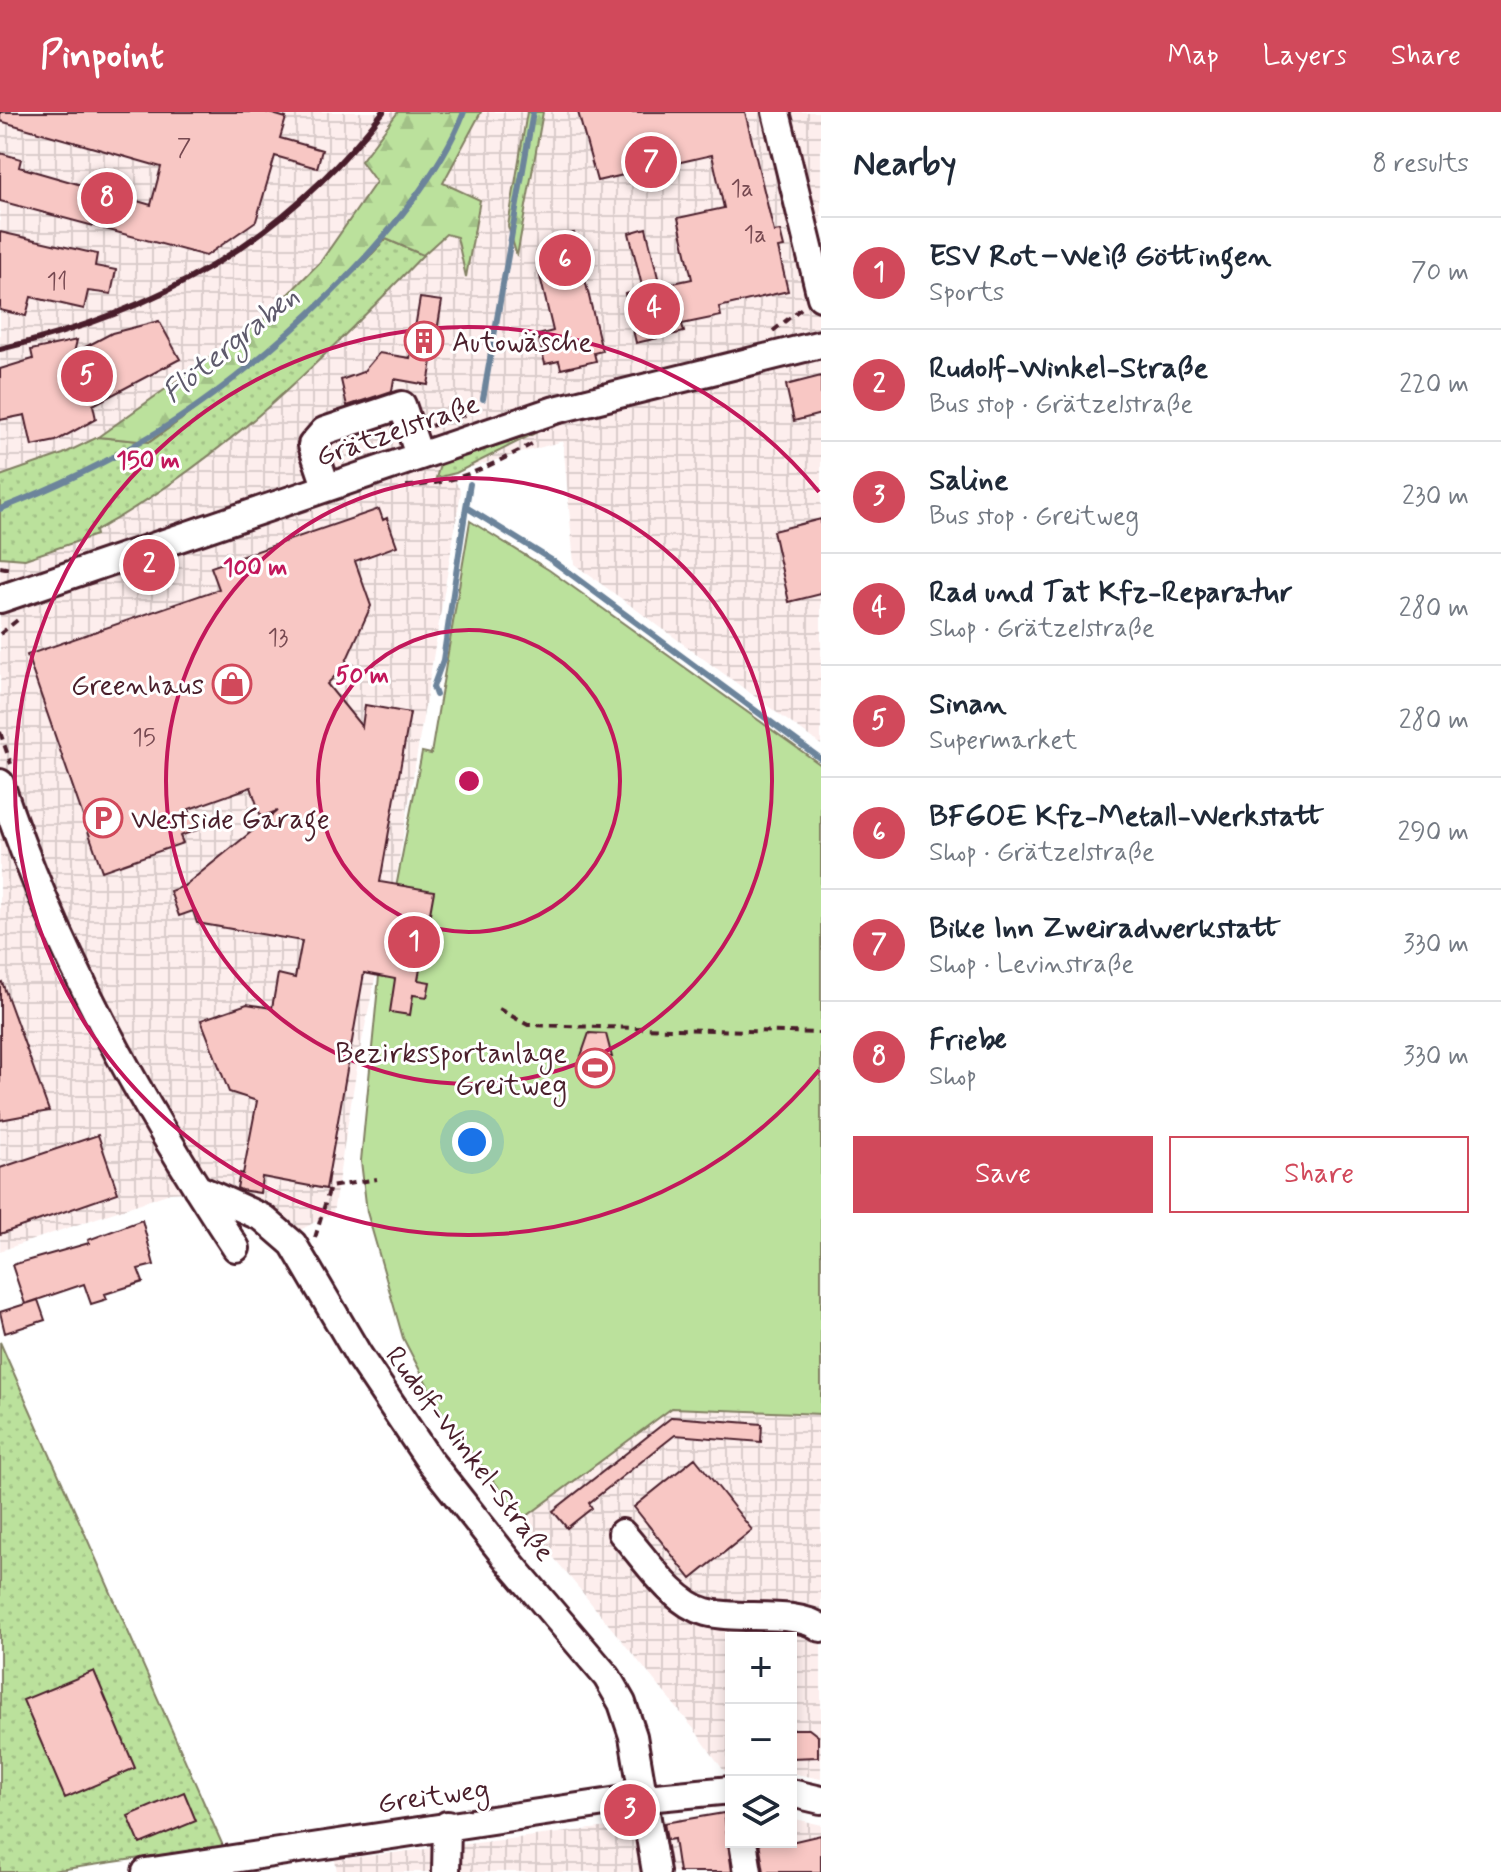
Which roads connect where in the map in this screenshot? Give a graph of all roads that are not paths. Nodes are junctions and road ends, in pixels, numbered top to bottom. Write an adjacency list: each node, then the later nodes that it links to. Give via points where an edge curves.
1 (776, 112): 2 (street)
2 (821, 297)
3 (821, 344): 4 (street, Grätzelstraße, via 555,410)
4 (419, 455): 5 (street, Grätzelstraße); 5 (street, via 402,405 324,431 312,445)
5 (326, 486): 6 (street, Grätzelstraße)
6 (0, 599)
7 (0, 783): 8 (street, via 38,885 100,1018)
8 (197, 1188): 9 (street); 14 (street, Rudolf-Winkel-Straße, via 263,1218 297,1249 421,1448 615,1691 630,1725)
9 (236, 1248)
10 (622, 1533): 11 (street, via 685,1603 706,1612 799,1620)
11 (821, 1628)
12 (725, 1791): 14 (street, Greitweg)
13 (797, 1794): 15 (street)
14 (645, 1797): 16 (street, Greitweg); 21 (street, Rudolf-Winkel-Straße)
15 (821, 1800)
16 (447, 1825): 18 (street, Greitweg); 20 (street)
17 (744, 1848): 22 (street)
18 (266, 1862): 19 (street, Greitweg)
19 (154, 1871)
20 (446, 1872)
21 (656, 1872)
22 (748, 1872)

